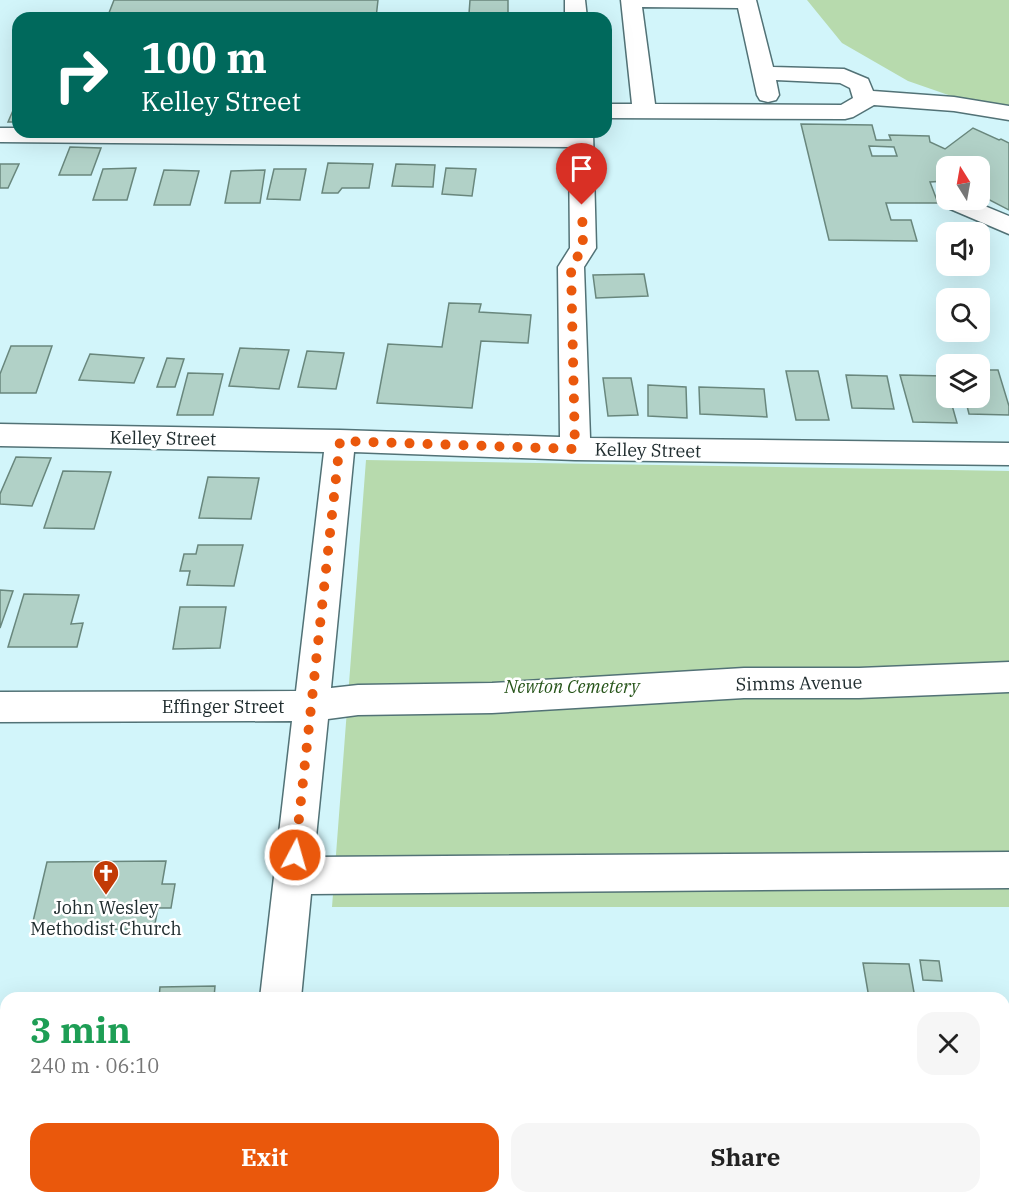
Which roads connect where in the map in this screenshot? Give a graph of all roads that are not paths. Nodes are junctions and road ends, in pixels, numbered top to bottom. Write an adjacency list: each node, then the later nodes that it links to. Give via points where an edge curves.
1 (764, 73): 2 (street, via 844,76 860,84); 4 (street, via 747,2 631,1); 5 (street)
2 (864, 97): 5 (street, via 865,101 845,112); 6 (street)
3 (612, 111): 4 (street)
4 (644, 111): 5 (street)
5 (771, 112)
6 (1009, 112)
7 (581, 138): 12 (street, via 583,248 571,267)
8 (973, 210): 9 (street)
9 (1009, 226)
10 (0, 435): 11 (street, Kelley Street)
11 (340, 441): 12 (street, Kelley Street); 16 (street)
12 (575, 449): 13 (street, Kelley Street)
13 (1009, 454)
14 (1009, 676): 15 (street, Simms Avenue, via 859,683 744,683)
15 (590, 692): 16 (street, Effinger Street, via 358,700)
16 (312, 706): 17 (street, Effinger Street); 19 (street)
17 (0, 707)
18 (1009, 870): 19 (street)
19 (293, 876): 20 (street)
20 (281, 992)

